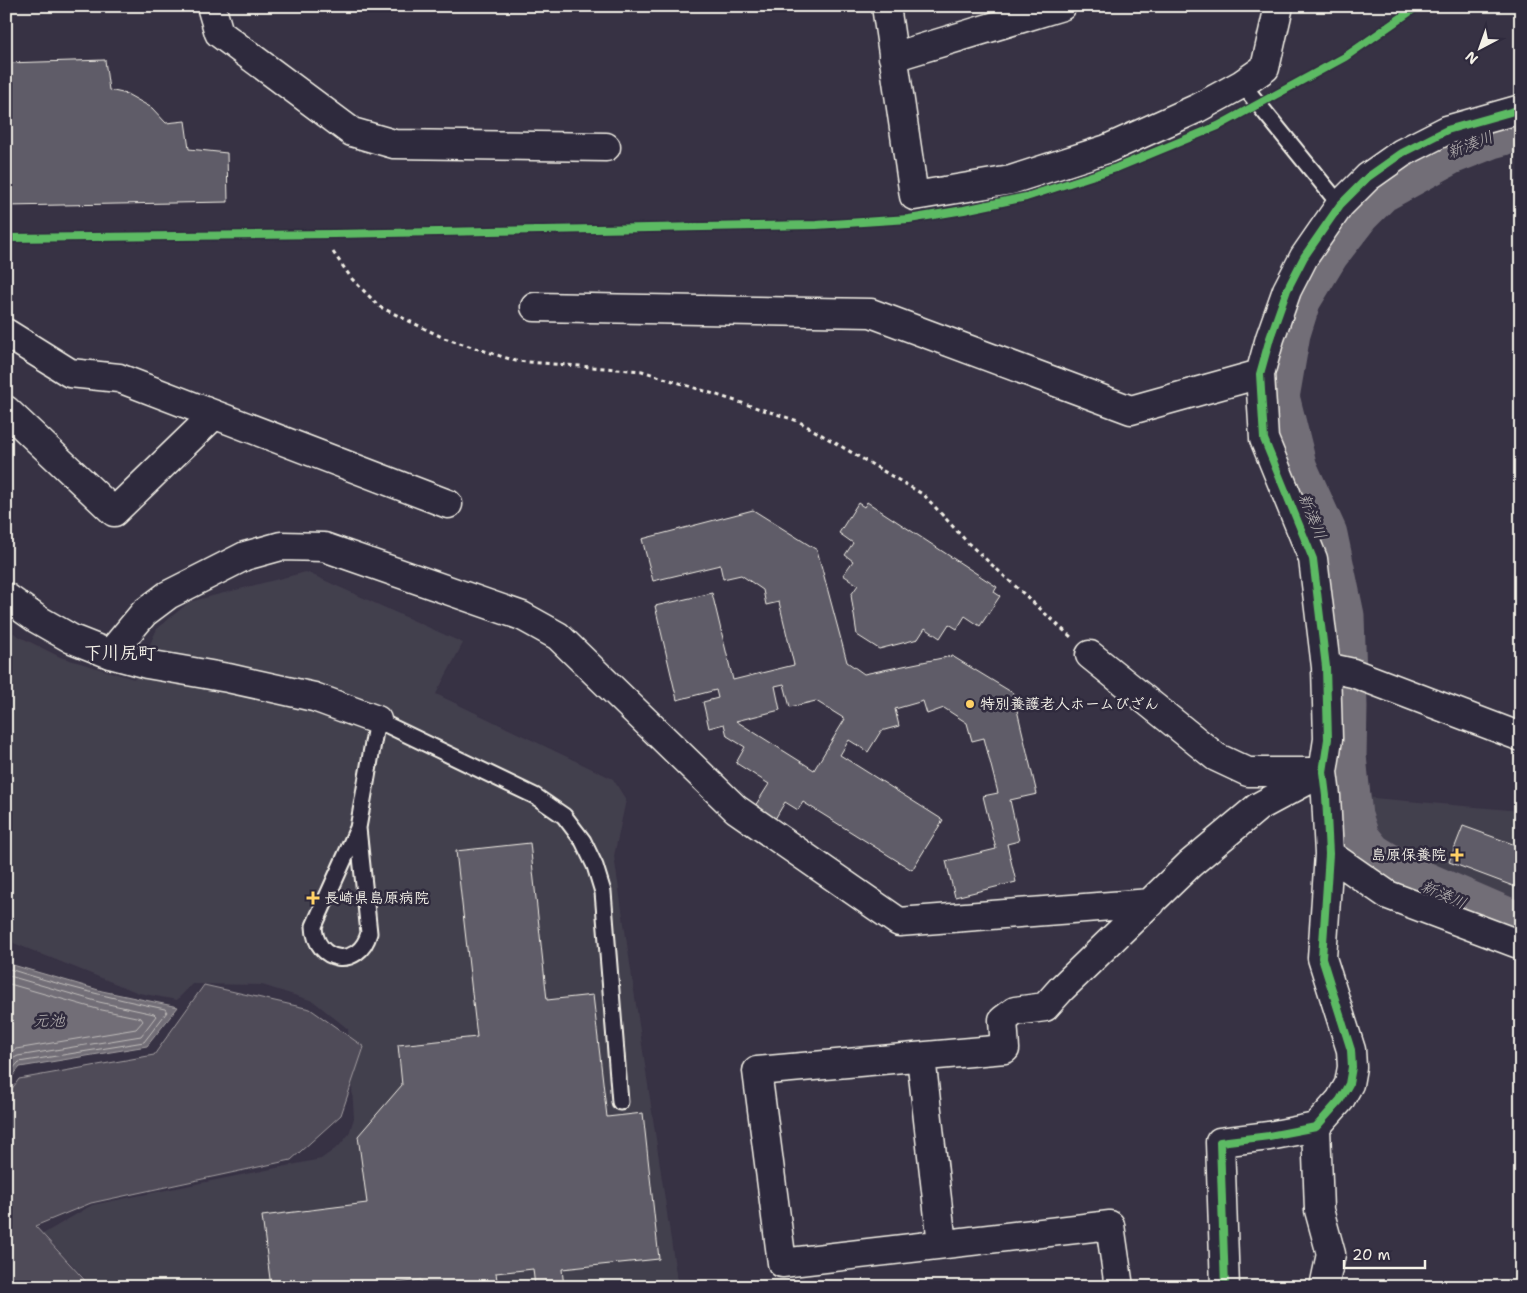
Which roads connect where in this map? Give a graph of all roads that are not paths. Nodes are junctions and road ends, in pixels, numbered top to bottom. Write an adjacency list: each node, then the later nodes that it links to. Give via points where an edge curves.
1 (211, 6): 8 (street, via 219,33 352,132 394,144)
2 (886, 6): 5 (street)
3 (1062, 6): 5 (street)
4 (1279, 6): 6 (street, via 1265,68)
5 (893, 57): 6 (street, via 914,196 1011,180 1107,149 1198,108)
6 (1242, 84): 9 (lane)
7 (1521, 108): 9 (street, via 1446,130 1402,153 1368,177)
8 (606, 147)
9 (1340, 205): 12 (street, via 1304,257 1287,290)
10 (535, 307): 12 (street, via 871,313 1131,410)
11 (6, 333): 14 (street, via 70,373 119,378)
12 (1260, 374): 19 (street, via 1264,439 1312,559)
13 (6, 410): 14 (street, via 114,512)
14 (214, 415): 15 (street)
15 (448, 504)
16 (6, 597): 17 (street, via 72,639)
17 (110, 654): 20 (street, via 314,697); 25 (street, via 144,613 168,595 245,556 281,546 324,547 522,616 558,636 736,809 899,922)
18 (1090, 655): 22 (street, via 1216,757 1248,772)
19 (1337, 669): 21 (street); 22 (street)
20 (377, 720): 23 (lane); 28 (lane, via 535,796 564,816 583,841 603,892)
21 (1521, 737)
22 (1323, 772): 24 (street); 25 (street, via 1258,807 1190,864)
23 (358, 828): 23 (lane, via 369,933 362,949 355,954 338,957 322,950 314,934 314,926)
24 (1329, 854): 26 (street, via 1388,895); 29 (street, via 1322,958 1351,1050 1352,1067 1349,1084 1340,1100)
25 (1151, 903): 27 (street, via 1046,1007 1015,1011 1004,1020 1004,1049)
26 (1521, 945)
27 (921, 1057): 30 (street); 30 (street, via 757,1071 782,1263)
28 (620, 1102)
29 (1316, 1127): 32 (street, via 1220,1142); 33 (street, via 1319,1210 1331,1254)
30 (942, 1244): 31 (street, via 1110,1225)
31 (1119, 1287)
32 (1225, 1287)
33 (1324, 1287)

